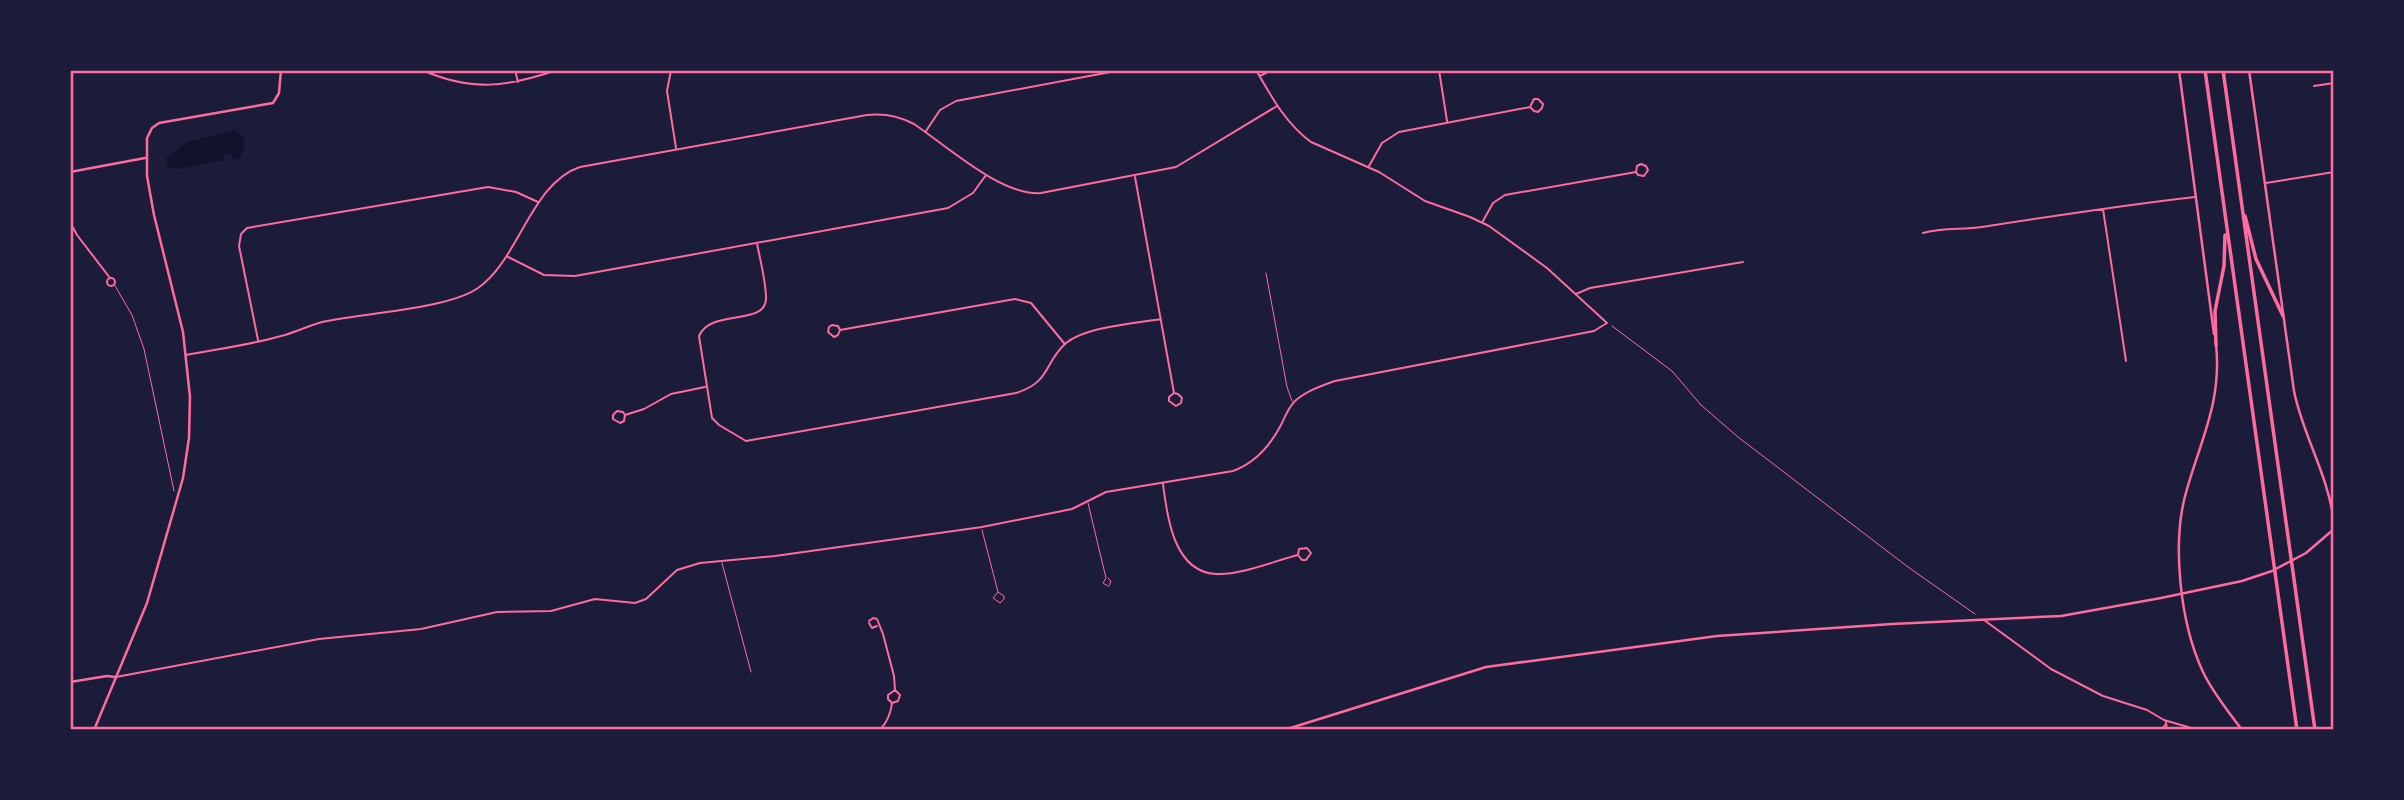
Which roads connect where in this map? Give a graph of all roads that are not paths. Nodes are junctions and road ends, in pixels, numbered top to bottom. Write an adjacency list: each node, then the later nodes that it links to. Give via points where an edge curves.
1 (281, 70): 25 (street, via 273,103 159,124 148,134)
2 (422, 70): 15 (street, via 475,85)
3 (514, 70): 15 (street)
4 (557, 70): 15 (street)
5 (671, 70): 24 (street, via 667,91)
6 (1121, 70): 23 (street, via 956,101 936,114)
7 (1256, 70): 14 (street)
8 (1272, 70): 14 (street)
9 (1438, 70): 22 (street)
10 (2179, 70): 34 (street)
11 (2205, 70): 37 (highway)
12 (2223, 70): 33 (highway)
13 (2249, 70): 32 (street)
14 (1259, 77): 18 (street)
15 (518, 82)
16 (2334, 83): 17 (street)
17 (2314, 86)
18 (1278, 105): 26 (street, via 1294,129 1311,142); 31 (street, via 1176,167)
19 (1530, 107): 22 (street)
20 (2333, 108): 21 (street)
21 (2334, 115)
22 (1447, 122): 26 (street, via 1392,135)
23 (925, 131): 24 (street, via 898,117 874,114); 30 (street)
24 (677, 149): 35 (street, via 574,169 552,186)
25 (145, 158): 27 (street); 53 (street)
26 (1368, 167): 39 (street, via 1425,201)
27 (70, 172)
28 (1636, 172): 39 (street, via 1505,195 1493,203)
29 (2334, 172): 32 (street)
30 (987, 174): 31 (street, via 1014,191 1034,194); 41 (street, via 972,193 948,208)
31 (1135, 176): 48 (street)
32 (2265, 183): 47 (street)
33 (2240, 194): 47 (highway, via 2256,259); 88 (highway)
34 (2196, 197): 36 (street); 52 (street)
35 (540, 203): 42 (street); 50 (street, via 488,187 247,228 239,246)
36 (2102, 208): 40 (street); 54 (street)
37 (2224, 216): 52 (highway, via 2225,261 2215,316); 87 (highway)
38 (70, 222): 45 (street)
39 (1482, 222): 46 (street)
40 (1923, 233)
41 (757, 243): 42 (street, via 566,278 536,272); 55 (street, via 766,297 763,308 703,328 699,341)
42 (507, 256): 50 (street, via 488,281 463,296 327,321)
43 (1743, 262): 46 (street)
44 (1266, 273): 57 (lane)
45 (110, 278): 45 (street, via 114,279 114,284 107,283)
46 (1575, 294): 57 (street, via 1607,323 1594,331 1335,382 1311,390)
47 (2283, 316): 61 (street, via 2297,404)
48 (1161, 319): 51 (street, via 1093,332); 56 (street)
49 (840, 330): 51 (street, via 1015,299 1031,303)
50 (258, 341): 53 (street)
51 (1065, 344): 55 (street, via 1045,375 1023,390 751,441 715,422)
52 (2216, 345): 69 (street, via 2213,409 2179,527)
53 (186, 355): 74 (street, via 190,425 185,469 147,603)
54 (2126, 361)
55 (706, 387): 58 (street, via 671,394)
56 (1174, 393)
57 (1293, 403): 59 (street, via 1267,448 1246,465)
58 (625, 415)
59 (1162, 483): 60 (street, via 1106,492); 65 (street, via 1179,550 1198,568 1224,574)
60 (1087, 501): 63 (street, via 1072,509); 67 (lane)
61 (2333, 509): 62 (street)
62 (2334, 522)
63 (982, 527): 66 (street); 68 (lane)
64 (2334, 529): 69 (street, via 2283,566 2257,577)
65 (1298, 555)
66 (721, 561): 73 (lane); 74 (street, via 677,570 646,599 635,603 595,600 551,611 496,612 421,629 318,639)
67 (1106, 578)
68 (998, 592)
69 (2183, 593): 70 (street, via 2061,616); 86 (street, via 2202,670)
70 (1983, 620): 79 (street, via 2051,669 2147,710); 82 (street, via 1728,635 1486,667)
71 (878, 625): 77 (street)
72 (2334, 637): 76 (street)
73 (751, 672)
74 (115, 677): 75 (street); 80 (street)
75 (70, 682)
76 (2334, 685)
77 (895, 690): 78 (street, via 888,695); 78 (street, via 900,697)
78 (892, 703): 81 (street)
79 (2166, 723): 83 (street); 84 (street); 85 (street)
80 (94, 730)
81 (880, 730)
82 (1284, 730)
83 (2161, 730)
84 (2167, 730)
85 (2198, 730)
86 (2242, 730)
87 (2297, 730)
88 (2315, 730)

